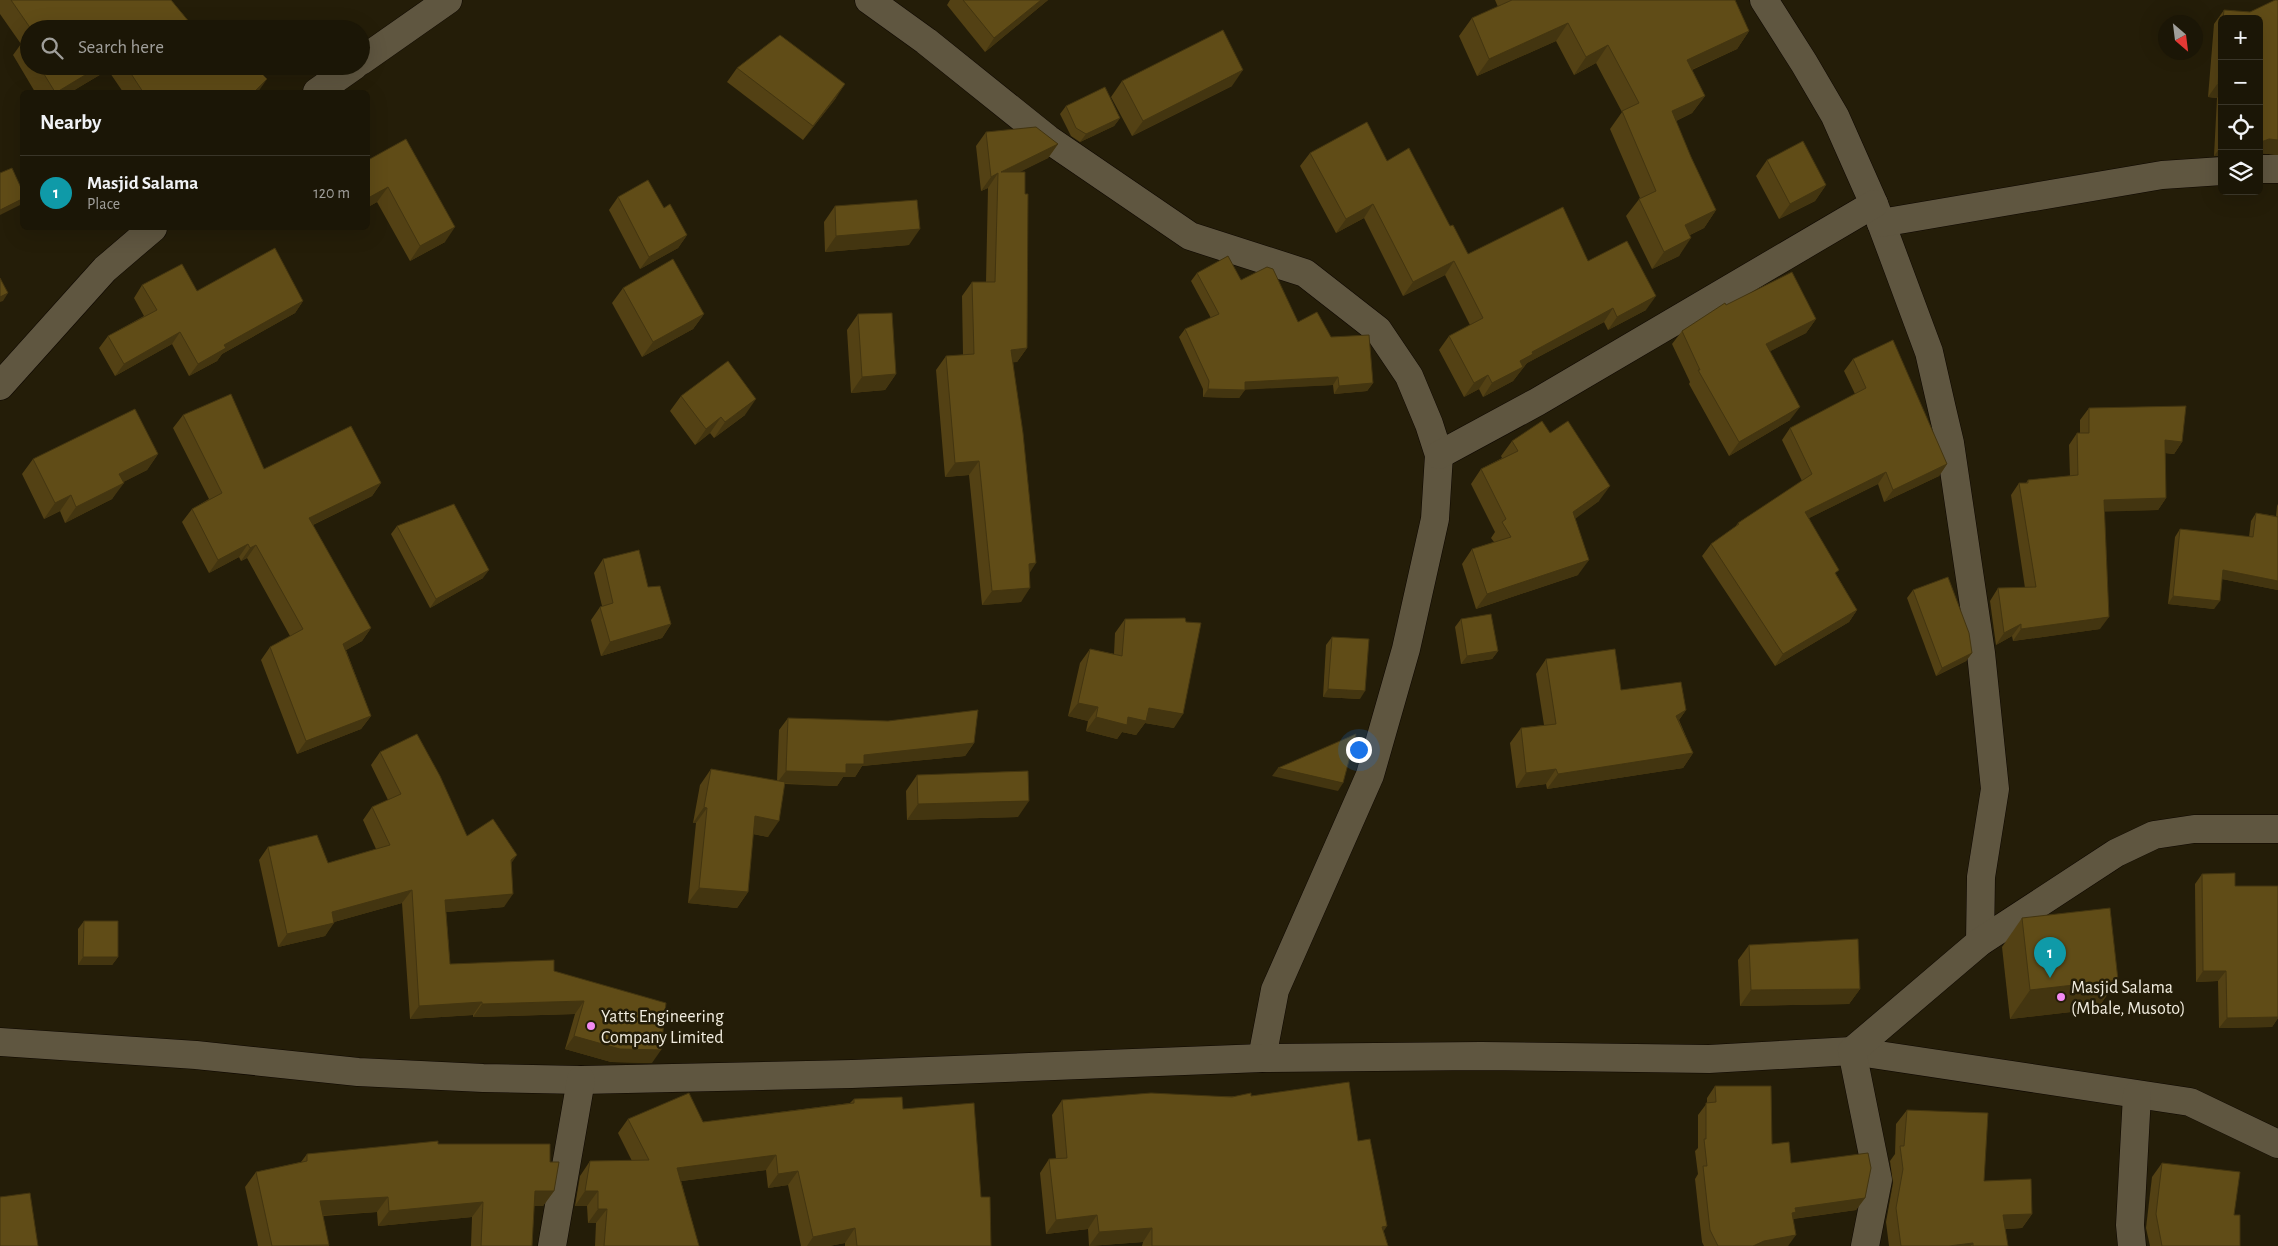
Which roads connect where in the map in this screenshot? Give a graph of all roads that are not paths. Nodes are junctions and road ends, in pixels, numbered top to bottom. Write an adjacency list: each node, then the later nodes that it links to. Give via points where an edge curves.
1 (448, 0): 4 (street)
2 (869, 0): 13 (street, via 926,41 1048,139 1158,216 1190,236 1305,273 1378,330 1409,376)
3 (1764, 0): 10 (street, via 1835,116)
4 (370, 55)
5 (341, 75): 6 (street)
6 (320, 90)
7 (2263, 169): 8 (street)
8 (2278, 169)
9 (2218, 171): 10 (street, via 2162,175)
10 (1878, 214): 13 (street); 15 (street, via 1929,352 1950,443 1981,653 1995,789 1981,877)
11 (151, 230): 12 (street, via 105,269)
12 (0, 386)
13 (1439, 454): 18 (street, via 1435,519 1406,649 1370,775 1275,990)
14 (2278, 829): 15 (street, via 2194,829 2154,835 2116,854)
15 (1980, 942): 17 (street)
16 (0, 1042): 19 (street, via 358,1072)
17 (1852, 1051): 18 (street, via 1709,1059 1491,1056); 20 (street); 23 (street, via 1878,1180)
18 (1262, 1058): 19 (street, via 852,1074)
19 (581, 1080): 22 (street)
20 (2137, 1094): 21 (street, via 2190,1102); 24 (street, via 2130,1225)
21 (2278, 1144)
22 (552, 1246)
23 (1864, 1246)
24 (2132, 1246)

